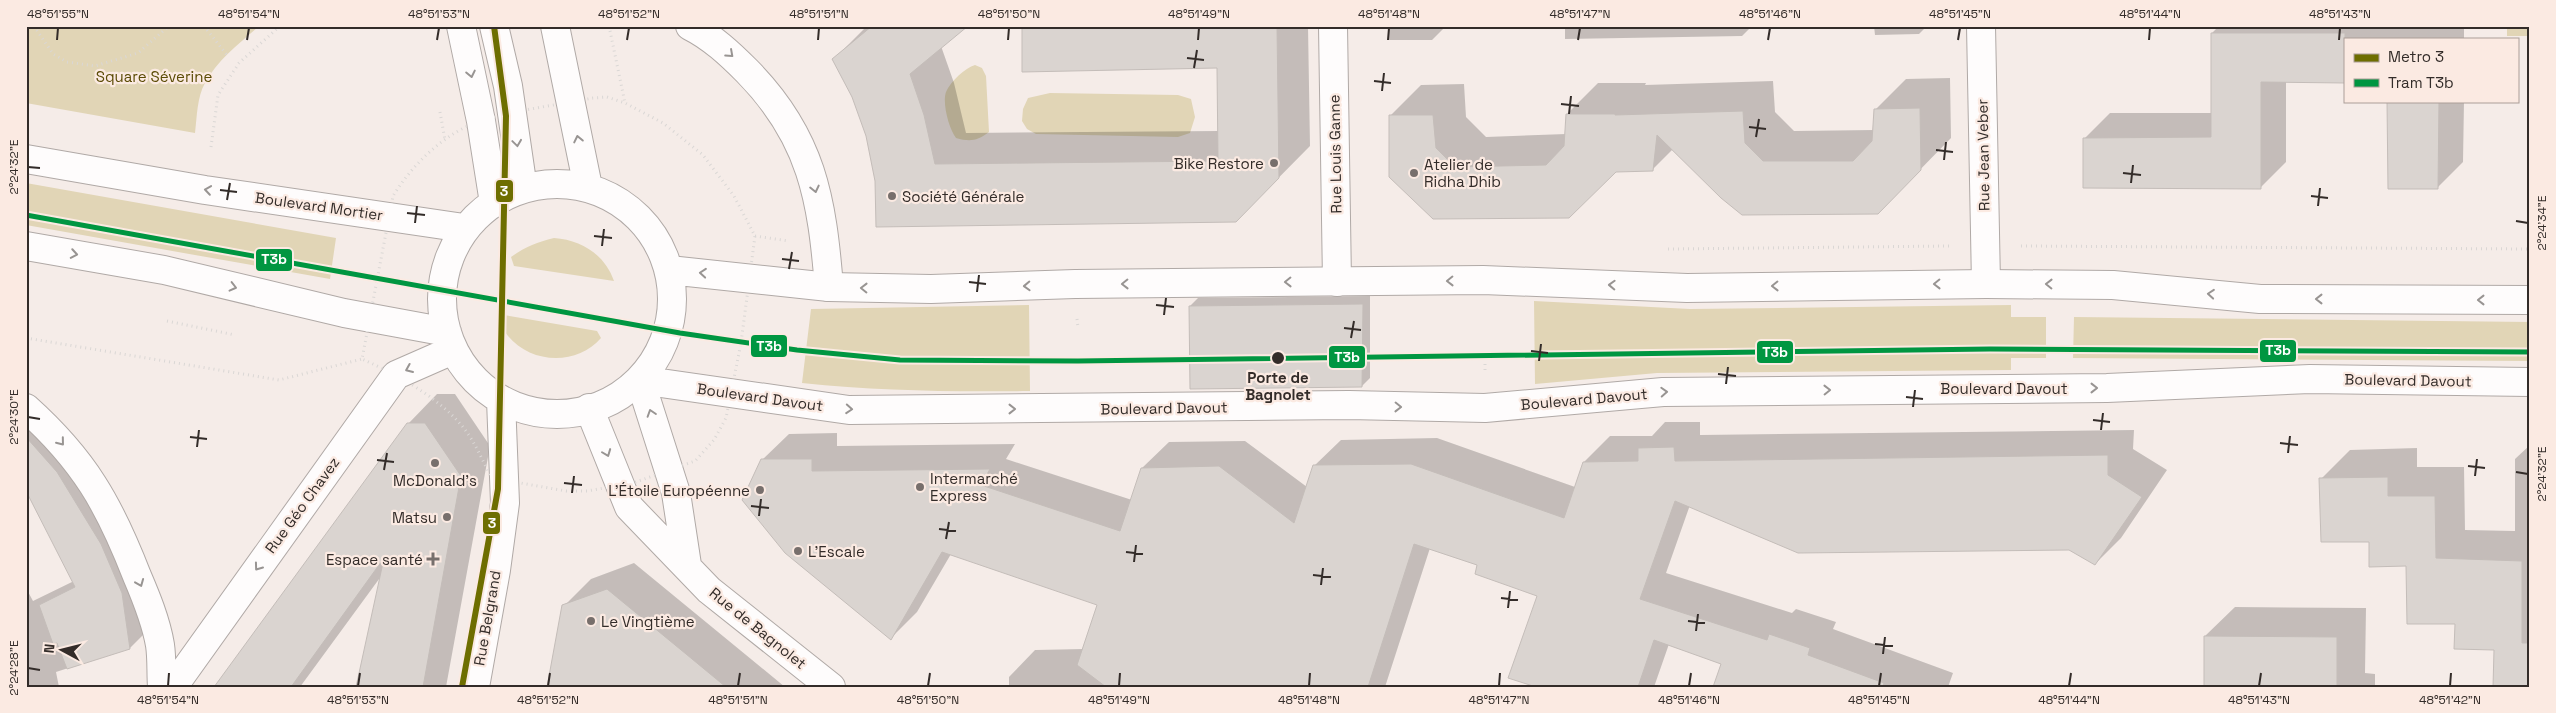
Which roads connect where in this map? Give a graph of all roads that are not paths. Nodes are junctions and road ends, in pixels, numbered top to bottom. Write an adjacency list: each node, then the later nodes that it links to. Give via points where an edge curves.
1 (461, 26): 10 (main road, one-way to 10)
2 (494, 26): 9 (main road, one-way to 9, via 508,86)
3 (555, 26): 8 (main road, one-way to 3)
4 (690, 26): 16 (main road, one-way to 16, via 730,53 771,96 792,128 811,167 826,245)
5 (1333, 26): 14 (main road, Rue Louis Ganne)
6 (1981, 26): 15 (main road, Rue Jean Veber)
7 (26, 159): 11 (main road, Boulevard Mortier, one-way to 7, via 205,190)
8 (588, 186): 9 (main road, via 553,184); 13 (main road, via 614,198 641,220 656,240)
9 (523, 189): 10 (main road)
10 (494, 202): 11 (main road)
11 (464, 228): 18 (main road, via 447,266 442,292 442,312)
12 (26, 246): 18 (main road, one-way to 18, via 164,270)
13 (669, 270): 16 (main road, one-way to 13); 19 (main road, via 672,306 669,331 661,350)
14 (1337, 282): 15 (main road, one-way to 14, via 1687,288 1483,280); 16 (main road, one-way to 16, via 930,289)
15 (1986, 284): 17 (main road, one-way to 15, via 2260,299 2113,285)
16 (829, 287)
17 (2530, 300)
18 (450, 341): 21 (main road, via 474,380); 26 (main road, Rue Géo Chavez, one-way to 26, via 396,375)
19 (640, 380): 20 (main road, Boulevard Davout, one-way to 20, via 849,410 1485,408 1663,392 2107,388 2310,379); 23 (main road, via 612,401); 24 (main road, one-way to 19, via 676,493)
20 (2530, 382)
21 (501, 400): 23 (main road, via 538,413 568,415); 27 (main road, Rue Belgrand, via 505,503)
22 (26, 408): 25 (main road, one-way to 25, via 55,434 90,477 119,530 160,645)
23 (589, 408): 24 (main road, Rue de Bagnolet, one-way to 24, via 628,507)
24 (687, 565): 28 (main road, Rue de Bagnolet, via 709,590)
25 (162, 687)
26 (173, 687)
27 (475, 687)
28 (832, 687)

